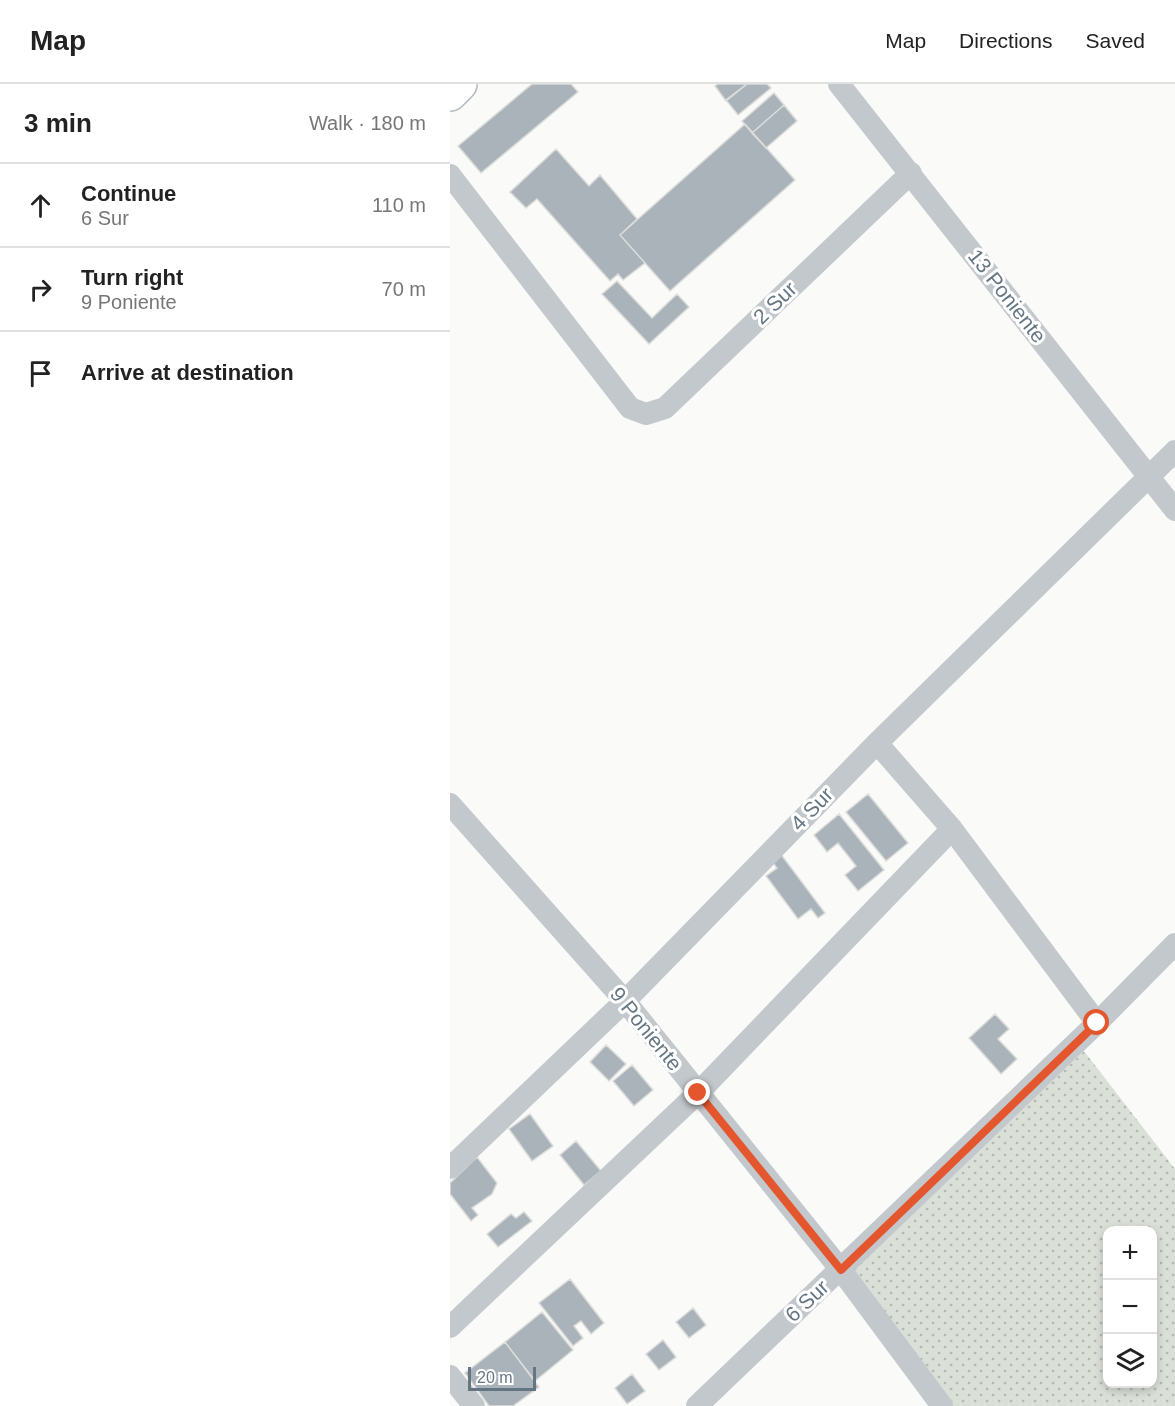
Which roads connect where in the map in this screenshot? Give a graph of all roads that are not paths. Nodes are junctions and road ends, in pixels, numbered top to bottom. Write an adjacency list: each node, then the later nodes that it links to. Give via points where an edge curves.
1 (460, 84): 3 (street)
2 (839, 84): 4 (street, 13 Poniente)
3 (450, 94)
4 (911, 173): 5 (street, 2 Sur, via 666,408 646,414 630,408); 7 (street, 13 Poniente)
5 (450, 175)
6 (1175, 451): 7 (street, 4 Sur)
7 (1149, 479): 8 (street, 13 Poniente); 9 (street, 4 Sur)
8 (1175, 510)
9 (877, 743): 11 (street); 13 (street, 4 Sur)
10 (450, 804): 13 (street, 9 Poniente)
11 (952, 829): 14 (street); 15 (street)
12 (1175, 944): 14 (street, 6 Sur)
13 (624, 1001): 15 (street, 9 Poniente); 16 (street, 4 Sur)
14 (1097, 1023): 17 (street, 6 Sur)
15 (698, 1093): 17 (street, 9 Poniente); 18 (street)
16 (450, 1168)
17 (841, 1270): 21 (street, 6 Sur); 22 (street, 9 Poniente)
18 (450, 1327)
19 (450, 1376): 20 (street)
20 (474, 1406)
21 (697, 1406)
22 (942, 1406)

